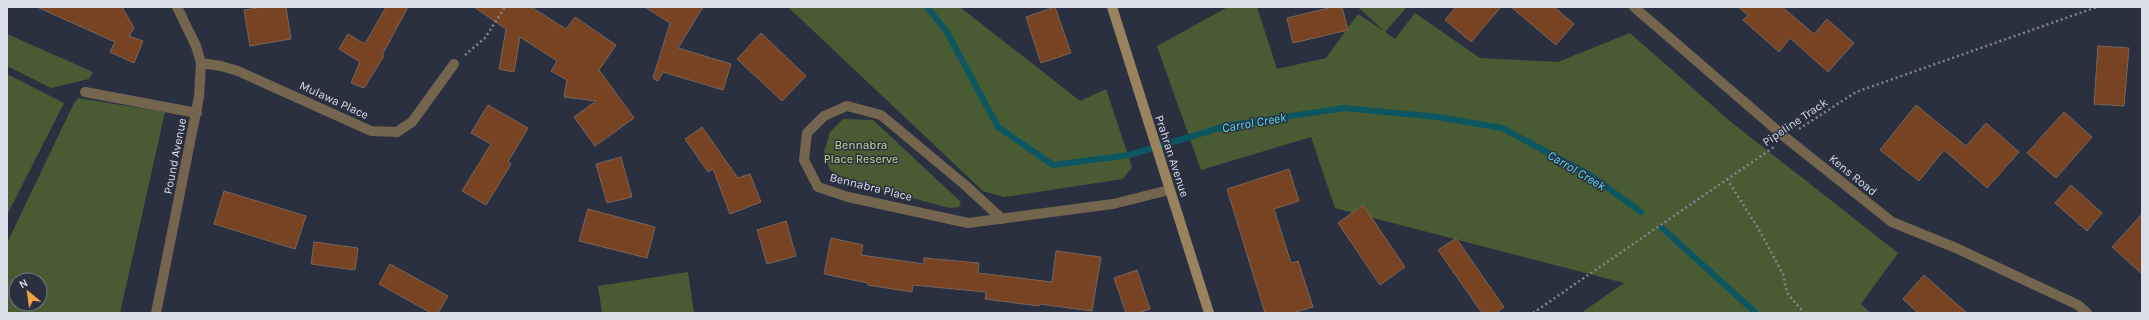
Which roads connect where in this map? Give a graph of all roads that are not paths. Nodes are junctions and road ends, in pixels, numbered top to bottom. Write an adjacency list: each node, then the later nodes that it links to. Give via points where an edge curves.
1 (177, 7): 4 (street, Pound Avenue, via 190,32)
2 (1112, 7): 8 (street, Prahran Avenue)
3 (1634, 7): 12 (street, Kens Road, via 1786,138 1892,222 1956,248 2078,305)
4 (201, 63): 5 (street, Mulawa Place, via 238,71 371,132 397,132 412,122); 7 (street, Pound Avenue)
5 (454, 64)
6 (85, 92): 7 (street)
7 (197, 113): 10 (street, Pound Avenue)
8 (1169, 190): 9 (street, Bennabra Place, via 1113,204); 11 (street, Prahran Avenue)
9 (1002, 219): 9 (street, Bennabra Place, via 968,223 848,197 818,187 804,160 807,133 824,116 847,106 881,115)
10 (156, 313)
11 (1209, 313)
12 (2087, 313)

